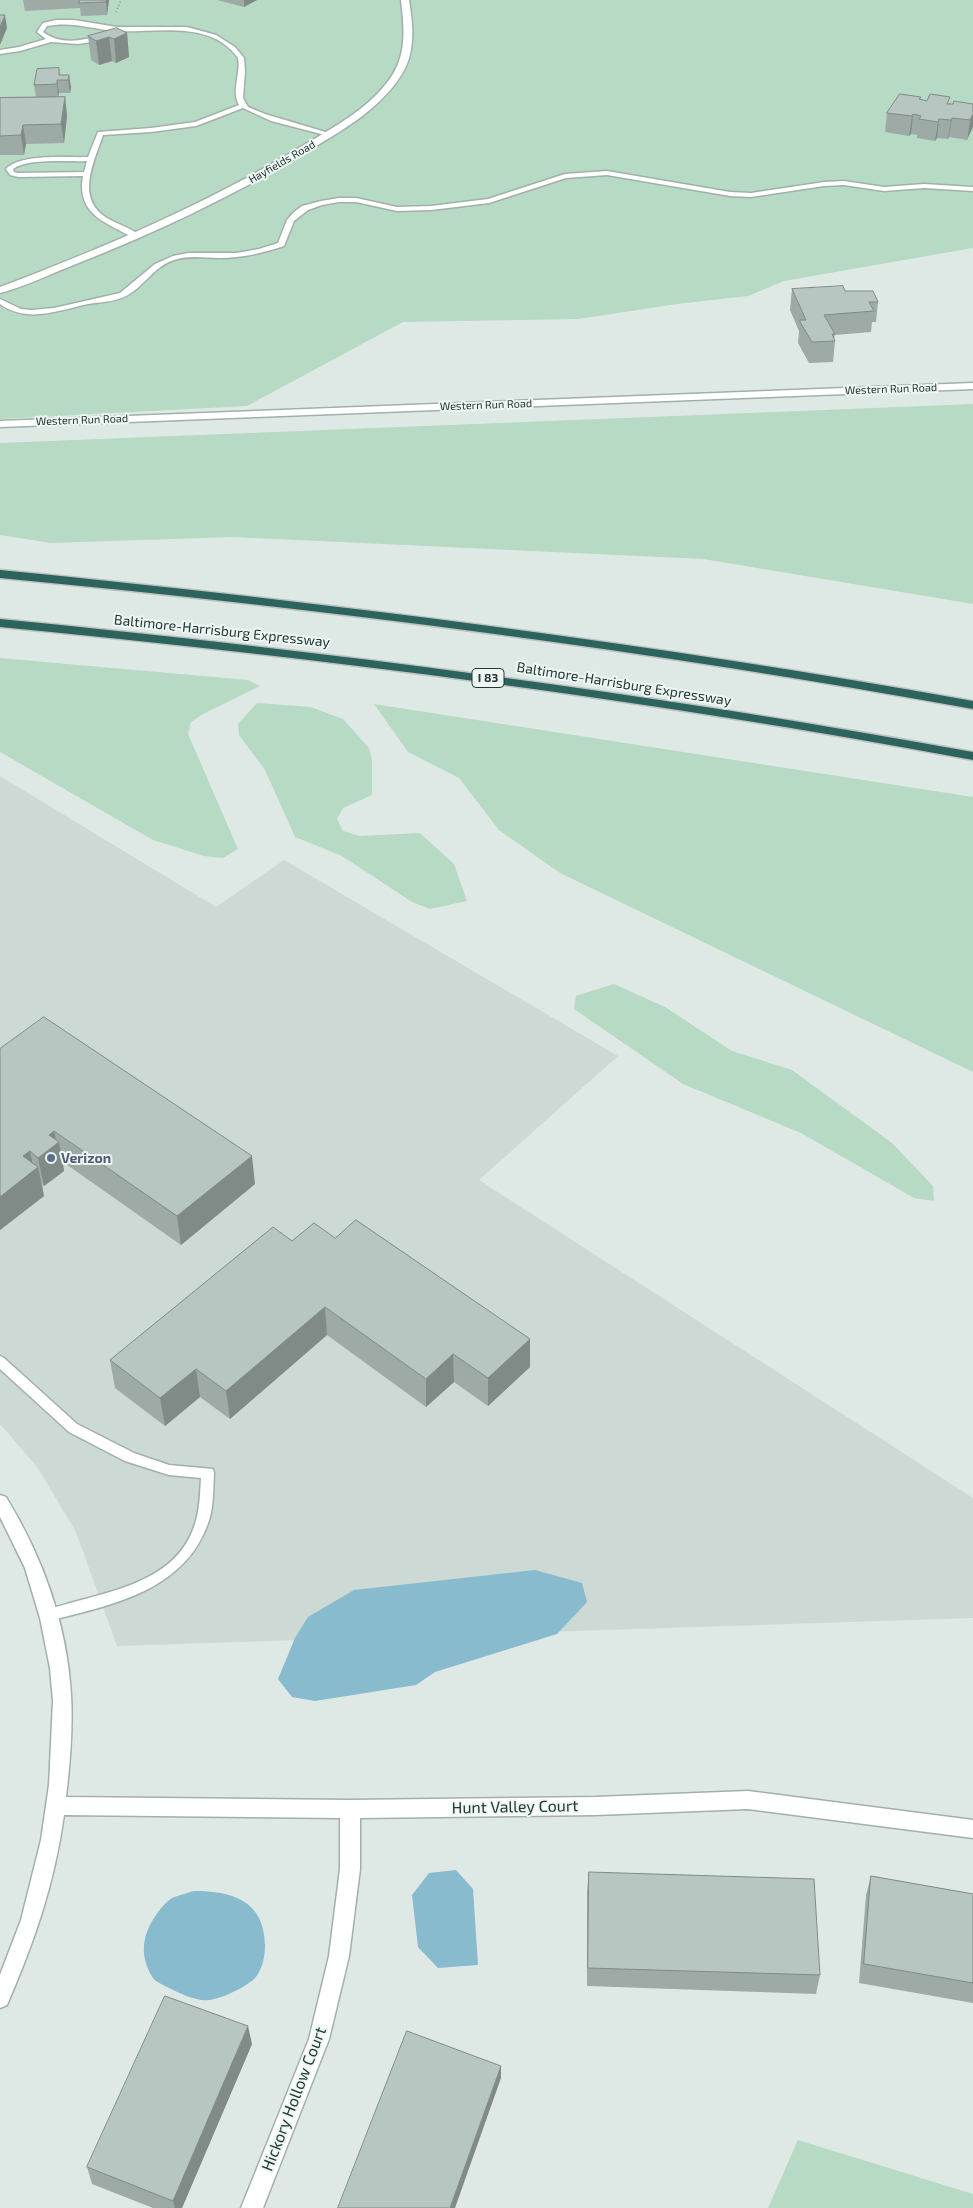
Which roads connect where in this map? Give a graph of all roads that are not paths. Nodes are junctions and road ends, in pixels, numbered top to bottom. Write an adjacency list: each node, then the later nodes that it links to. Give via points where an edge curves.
1 (405, 0): 6 (street, Hayfields Road, via 409,46 398,73 383,92)
2 (116, 29): 3 (lane, via 92,41); 3 (lane, via 80,22 46,24 40,32); 5 (lane, via 179,28 211,35 223,42 240,57 243,70 239,95)
3 (53, 40): 4 (lane)
4 (0, 52)
5 (243, 106): 6 (lane, via 258,114); 7 (lane, via 196,124 100,133)
6 (329, 134): 10 (street, Hayfields Road, via 247,182)
7 (92, 159): 8 (lane); 8 (lane, via 29,161 9,169 12,174)
8 (87, 174): 10 (lane, via 83,187 90,208 101,218)
9 (973, 190): 14 (lane, via 924,186 884,189 824,184 751,195 607,173 588,173 558,178 489,200 440,207 397,208 339,200 305,208 291,220 281,244 250,254 168,260 126,293 113,298 74,304 53,312 21,312)
10 (137, 236): 11 (street, Hayfields Road)
11 (81, 260): 12 (street, Hayfields Road); 13 (street, Hayfields Road)
12 (0, 279)
13 (0, 290)
14 (2, 305)
15 (973, 386): 16 (street, Western Run Road)
16 (0, 424)
17 (0, 574): 19 (highway, via 283,602 471,625 679,654)
18 (0, 623): 20 (highway, Baltimore-Harrisburg Expressway / I 83, via 266,650 441,672 629,698)
19 (973, 705)
20 (973, 756)
21 (0, 1361): 23 (lane, via 73,1428 130,1457 170,1470 208,1473 201,1526 191,1548 173,1567 148,1585)
22 (0, 1502): 23 (street, via 30,1559)
23 (49, 1615): 24 (street, via 62,1692 61,1762)
24 (56, 1806): 25 (street, Hunt Valley Court); 27 (street, via 43,1876 23,1945)
25 (350, 1809): 26 (street, Hunt Valley Court, via 596,1806 748,1800); 28 (street, Hickory Hollow Court, via 350,1869 339,1956 319,2039)
26 (973, 1829)
27 (0, 1998)
28 (252, 2208)

